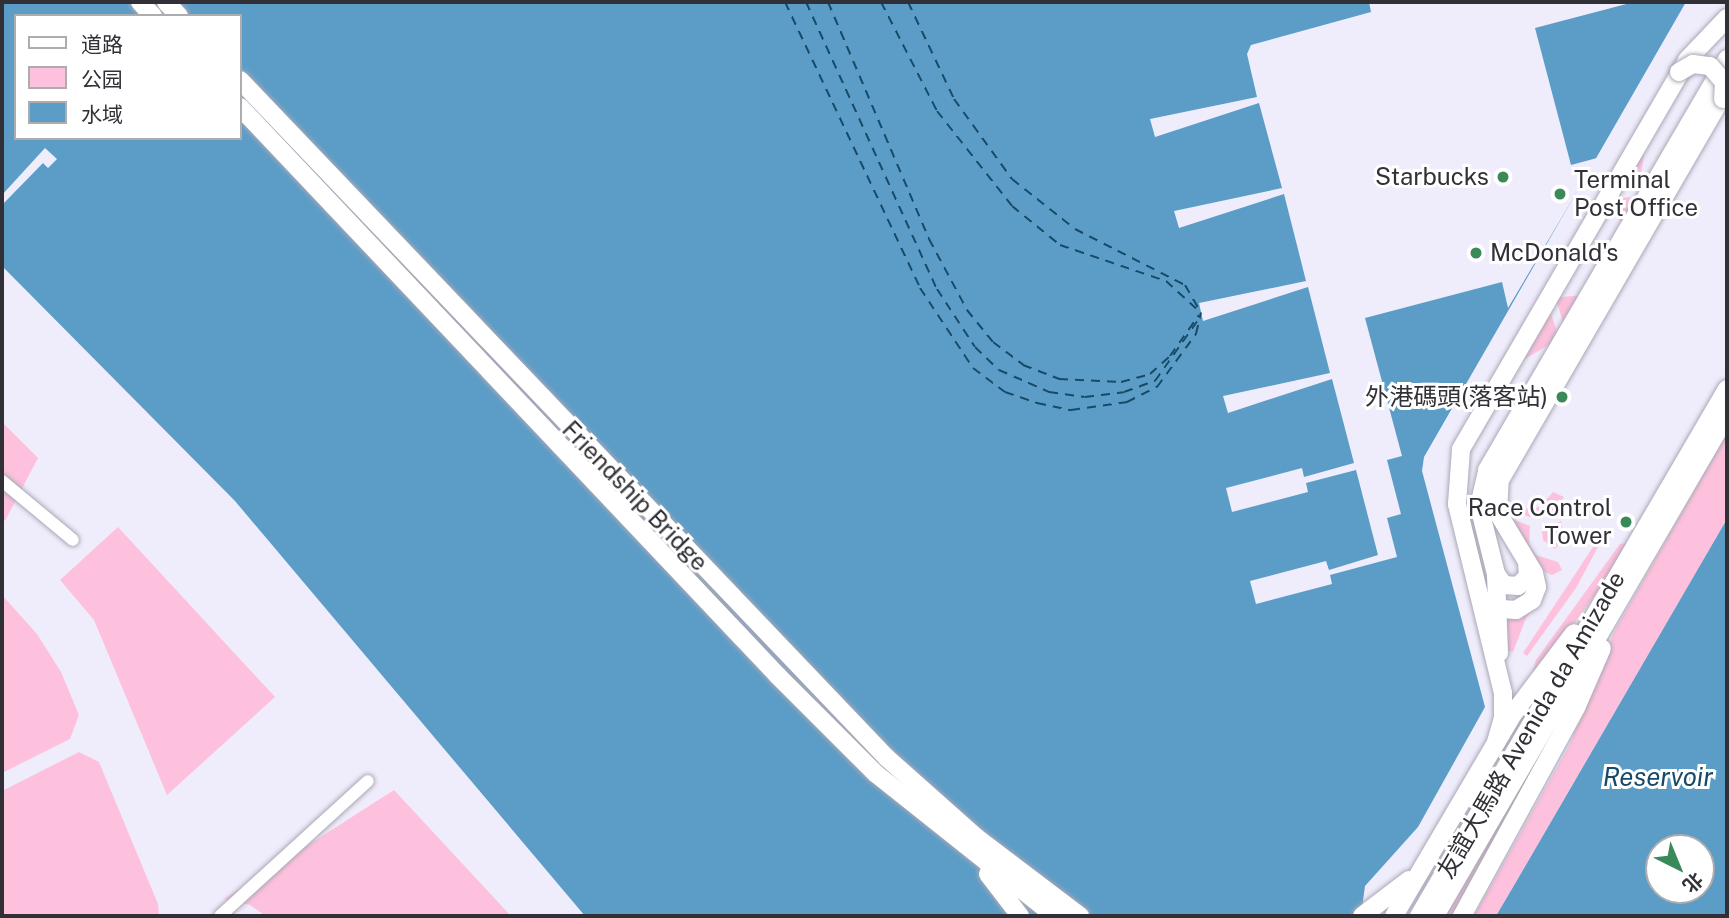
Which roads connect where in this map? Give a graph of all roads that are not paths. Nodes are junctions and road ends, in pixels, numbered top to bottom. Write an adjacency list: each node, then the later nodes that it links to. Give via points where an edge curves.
1 (1727, 18): 3 (main road)
2 (1727, 59): 13 (main road, via 1487,470 1479,506)
3 (1679, 72): 5 (main road, bridge, via 1697,63 1714,68 1724,82); 14 (main road, via 1469,432 1455,477)
4 (242, 81): 21 (main road, Friendship Bridge, via 887,758)
5 (1725, 94): 11 (main road, via 1498,486 1498,513)
6 (242, 109): 19 (main road, Friendship Bridge, via 778,676 875,773)
7 (1727, 388): 12 (main road, 友誼大馬路 Avenida da Amizade)
8 (1727, 415): 12 (main road, 友誼大馬路 Avenida da Amizade)
9 (2, 481): 10 (street)
10 (73, 540)
11 (1527, 563): 13 (main road, via 1528,576 1518,586 1504,585); 15 (main road, via 1537,582 1534,596 1516,610)
12 (1630, 568): 17 (main road); 29 (main road, 友誼大馬路 Avenida da Amizade); 30 (main road, 友誼大馬路 Avenida da Amizade); 31 (main road, via 1576,708)
13 (1496, 575): 15 (main road)
14 (1477, 584): 15 (main road); 16 (main road)
15 (1498, 608): 16 (main road)
16 (1500, 685): 17 (main road, via 1503,718)
17 (1496, 742): 20 (main road)
18 (368, 781): 22 (street)
19 (965, 849): 23 (main road); 24 (main road)
20 (1426, 861): 27 (main road); 28 (main road)
21 (1048, 893): 25 (main road); 26 (main road)
22 (220, 916)
23 (1020, 916)
24 (1055, 916)
25 (1080, 916)
26 (1089, 916)
27 (1362, 916)
28 (1394, 916)
29 (1419, 916)
30 (1435, 916)
31 (1462, 916)

